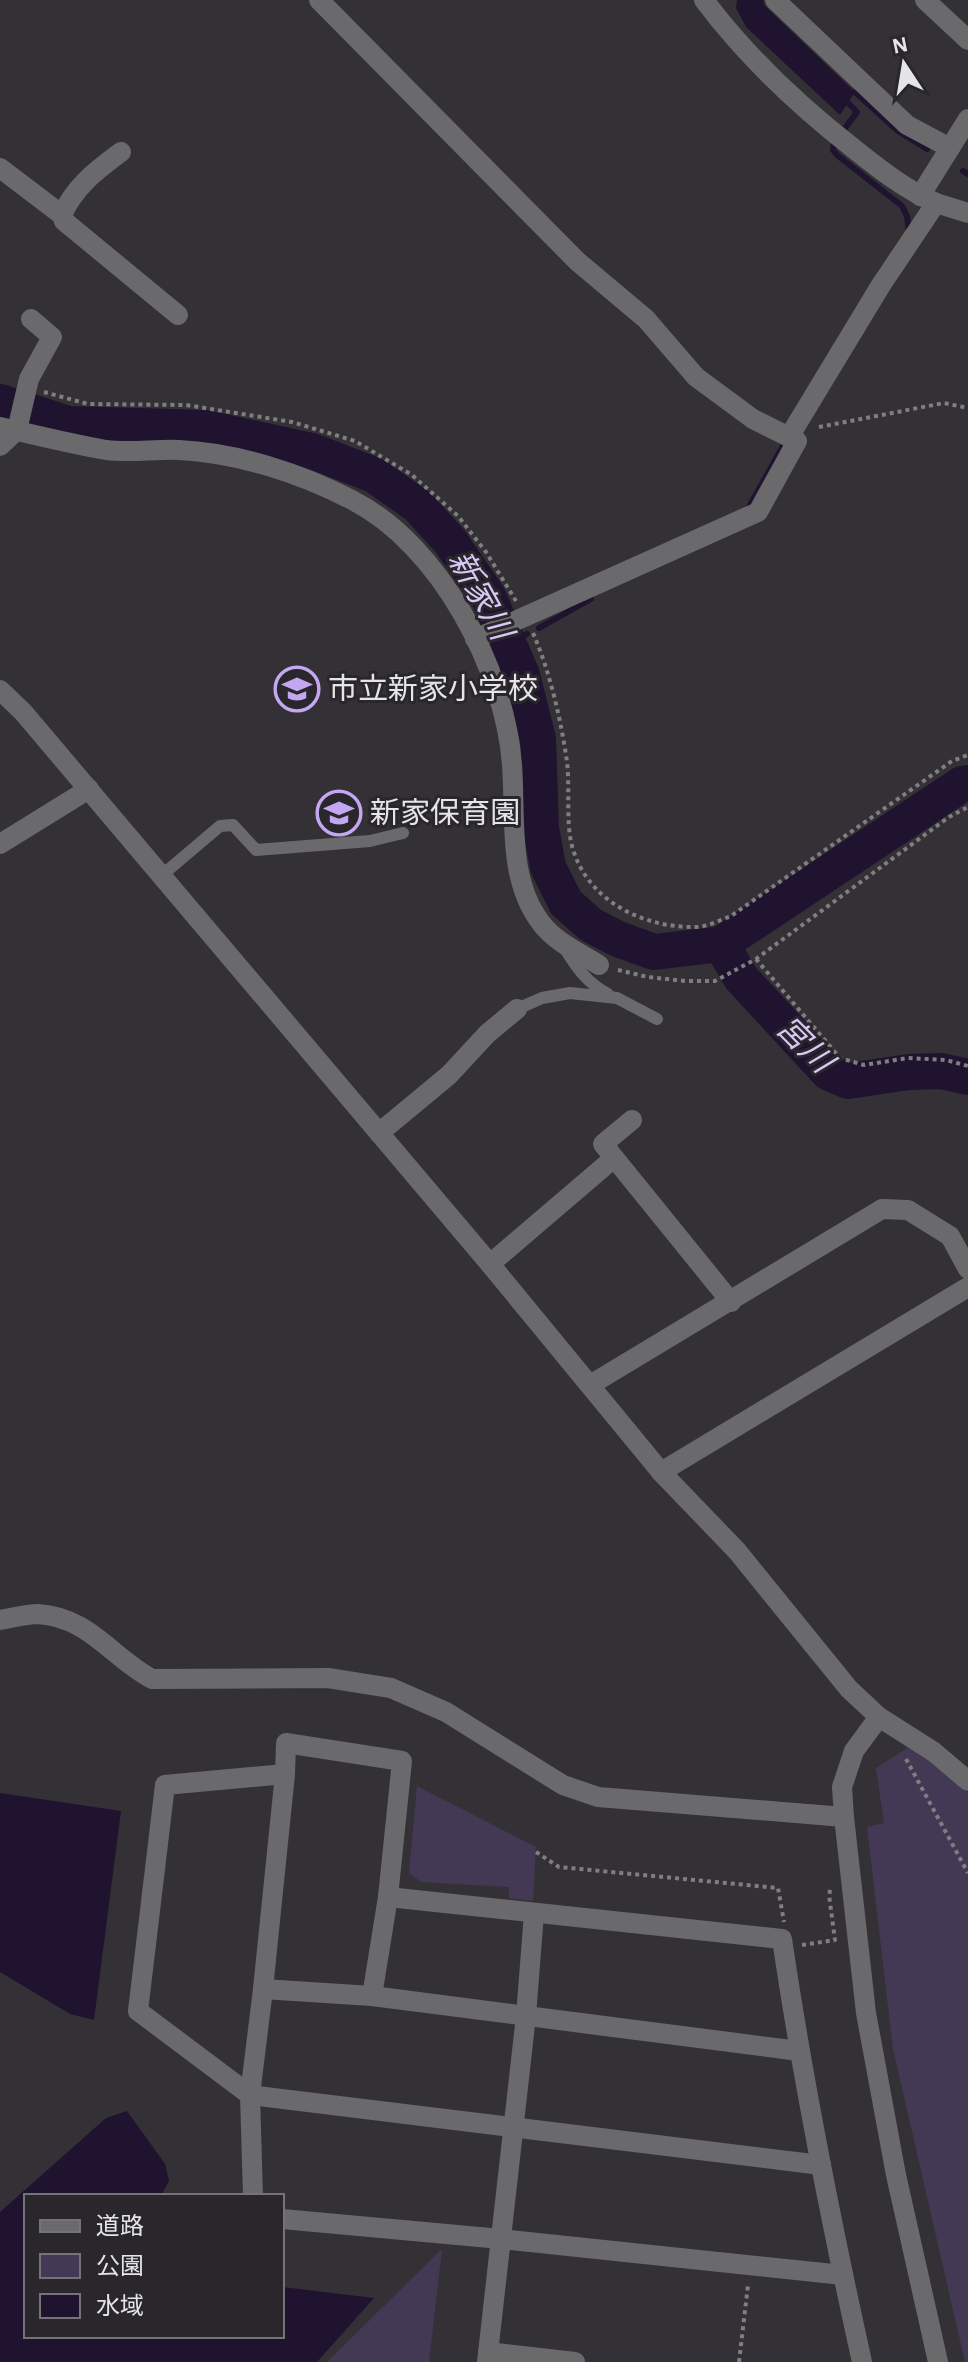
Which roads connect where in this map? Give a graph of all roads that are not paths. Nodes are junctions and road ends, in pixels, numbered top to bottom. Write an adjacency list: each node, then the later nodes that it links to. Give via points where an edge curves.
1 (319, 0): 16 (street, via 577,261 646,319 696,377 753,419)
2 (704, 0): 10 (street, via 778,84 838,136)
3 (775, 0): 7 (street, via 907,125)
4 (925, 0): 5 (street)
5 (968, 40)
6 (968, 119): 7 (street)
7 (950, 148): 10 (street)
8 (121, 152): 12 (street, via 87,178)
9 (0, 168): 12 (street)
10 (928, 200): 11 (street); 16 (street)
11 (968, 213)
12 (62, 215): 13 (street)
13 (178, 315)
14 (31, 319): 15 (street, via 52,337)
15 (8, 428): 17 (street); 18 (street, via 110,450 227,455 354,500 395,529 431,567)
16 (793, 439): 18 (street, via 758,512)
17 (0, 446)
18 (475, 639): 24 (street, via 507,727 516,855 527,899 541,924)
19 (0, 690): 20 (street)
20 (89, 789): 22 (street); 23 (street)
21 (403, 833): 23 (lane, via 370,841 256,850 233,825 220,826)
22 (0, 844)
23 (161, 876): 30 (street)
24 (560, 941): 25 (street); 26 (lane, via 578,970)
25 (599, 965)
26 (617, 998): 27 (lane, via 570,993); 28 (lane)
27 (517, 1009): 30 (street)
28 (657, 1019)
29 (632, 1120): 31 (street, via 603,1144)
30 (379, 1133): 32 (street)
31 (614, 1158): 32 (street); 35 (street)
32 (490, 1264): 36 (street)
33 (968, 1269): 35 (street, via 950,1236 908,1210 882,1209)
34 (968, 1287): 37 (street)
35 (731, 1302): 36 (street)
36 (590, 1385): 37 (street)
37 (661, 1472): 39 (street, via 737,1551 849,1689)
38 (0, 1620): 42 (street, via 34,1614 60,1617 83,1626 152,1679 328,1678 391,1688 446,1712 563,1785 598,1797)
39 (879, 1717): 41 (street); 42 (street, via 854,1751 842,1787)
40 (285, 1774): 43 (street, via 286,1743 402,1761); 45 (street); 49 (street, via 165,1785 138,2011)
41 (968, 1781)
42 (844, 1817): 59 (street, via 866,2013)
43 (388, 1897): 44 (street); 46 (street)
44 (534, 1913): 47 (street); 48 (street, via 788,1943)
45 (263, 1989): 46 (street); 49 (street)
46 (372, 1996): 47 (street)
47 (526, 2016): 48 (street); 50 (street)
48 (799, 2051): 51 (street)
49 (250, 2095): 50 (street); 52 (street)
50 (513, 2128): 51 (street); 54 (street)
51 (821, 2165): 55 (street)
52 (253, 2194)
53 (284, 2219): 54 (street)
54 (501, 2239): 55 (street); 56 (street)
55 (843, 2275): 58 (street)
56 (488, 2357): 57 (street)
57 (575, 2362)
58 (862, 2362)
59 (938, 2362)

